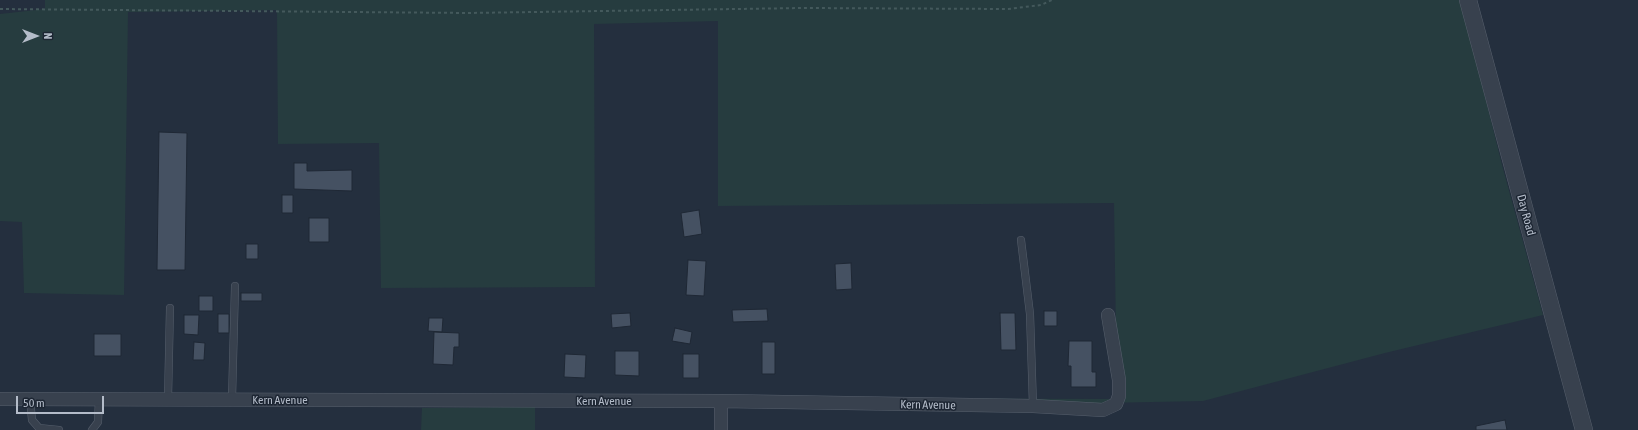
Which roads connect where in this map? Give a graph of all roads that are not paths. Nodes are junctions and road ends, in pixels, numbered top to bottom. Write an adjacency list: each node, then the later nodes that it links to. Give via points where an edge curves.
1 (1468, 0): 16 (street, Day Road)
2 (1021, 240): 12 (lane, via 1030,314)
3 (235, 286): 10 (lane)
4 (170, 308): 9 (lane)
5 (1108, 315): 12 (street, Kern Avenue, via 1119,380 1116,404 1103,410)
6 (0, 399): 7 (street, Kern Avenue)
7 (30, 399): 8 (street, Kern Avenue); 13 (lane, via 32,420 39,428)
8 (99, 399): 9 (street, Kern Avenue); 14 (lane, via 98,422)
9 (168, 399): 10 (street, Kern Avenue)
10 (232, 400): 11 (street, Kern Avenue)
11 (721, 401): 12 (street, Kern Avenue); 15 (street)
12 (1033, 406)
13 (59, 430)
14 (92, 430)
15 (721, 430)
16 (1584, 430)

